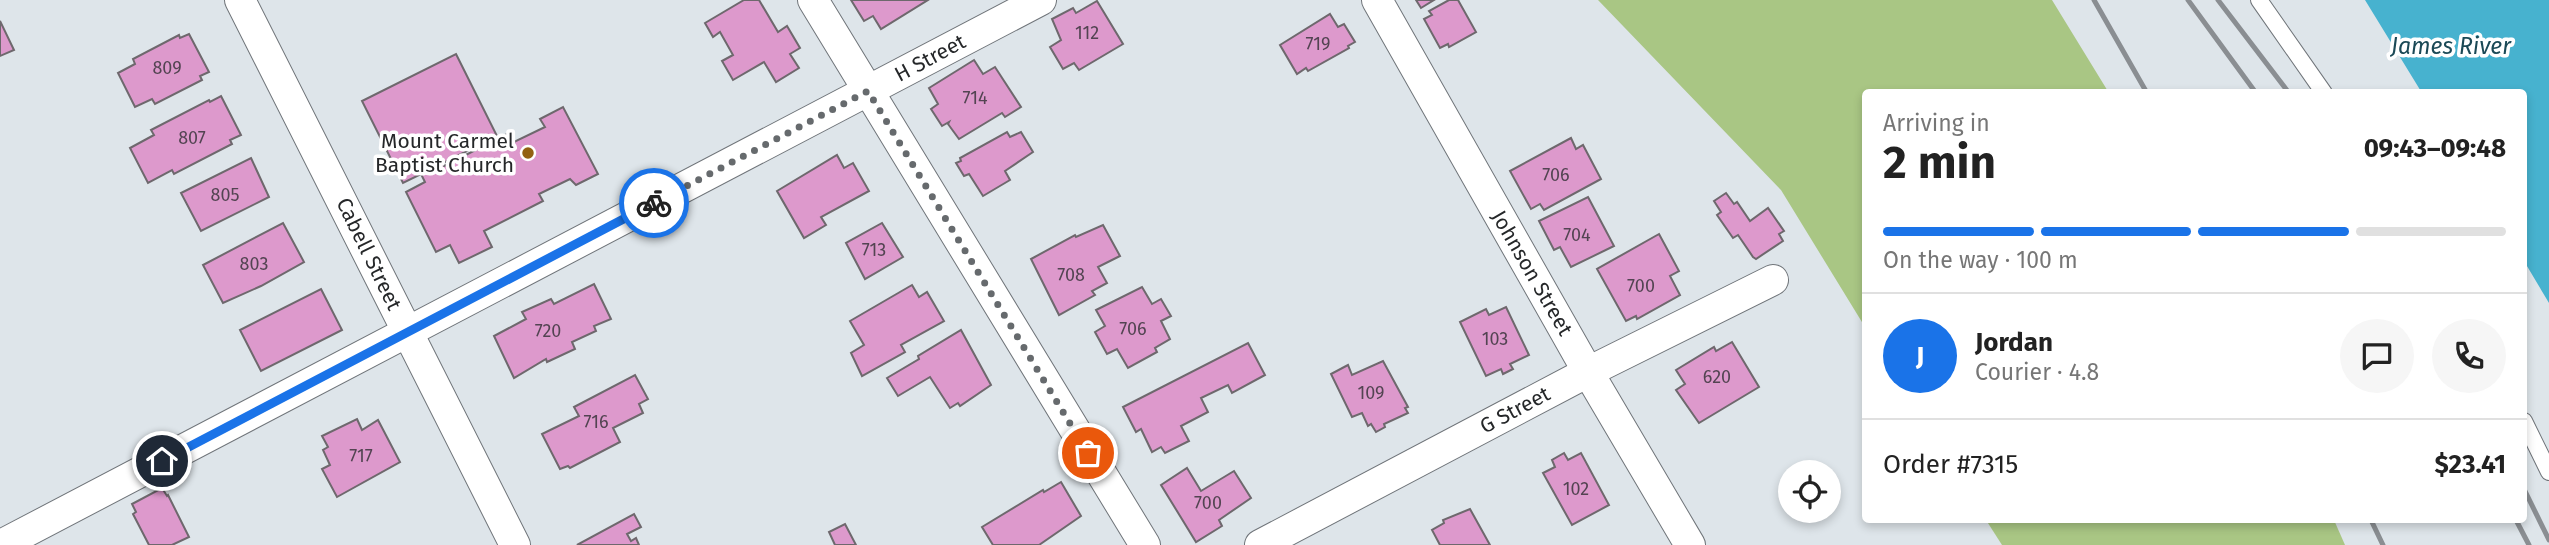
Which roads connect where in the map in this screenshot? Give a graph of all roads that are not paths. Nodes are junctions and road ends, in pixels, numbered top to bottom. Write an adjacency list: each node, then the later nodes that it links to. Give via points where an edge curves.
1 (240, 0): 9 (street, Cabell Street)
2 (813, 0): 7 (street)
3 (1041, 0): 7 (street, H Street)
4 (1377, 0): 10 (street, Johnson Street)
5 (2259, 0): 6 (lane)
6 (2321, 89)
7 (868, 91): 9 (street, H Street); 15 (street)
8 (1773, 280): 10 (street, G Street)
9 (408, 332): 13 (street, H Street); 14 (street, Cabell Street)
10 (1588, 372): 16 (street, G Street); 17 (street, Johnson Street)
11 (2527, 427): 12 (lane)
12 (2549, 472)
13 (1, 545)
14 (515, 545)
15 (1144, 545)
16 (1260, 545)
17 (1690, 545)

